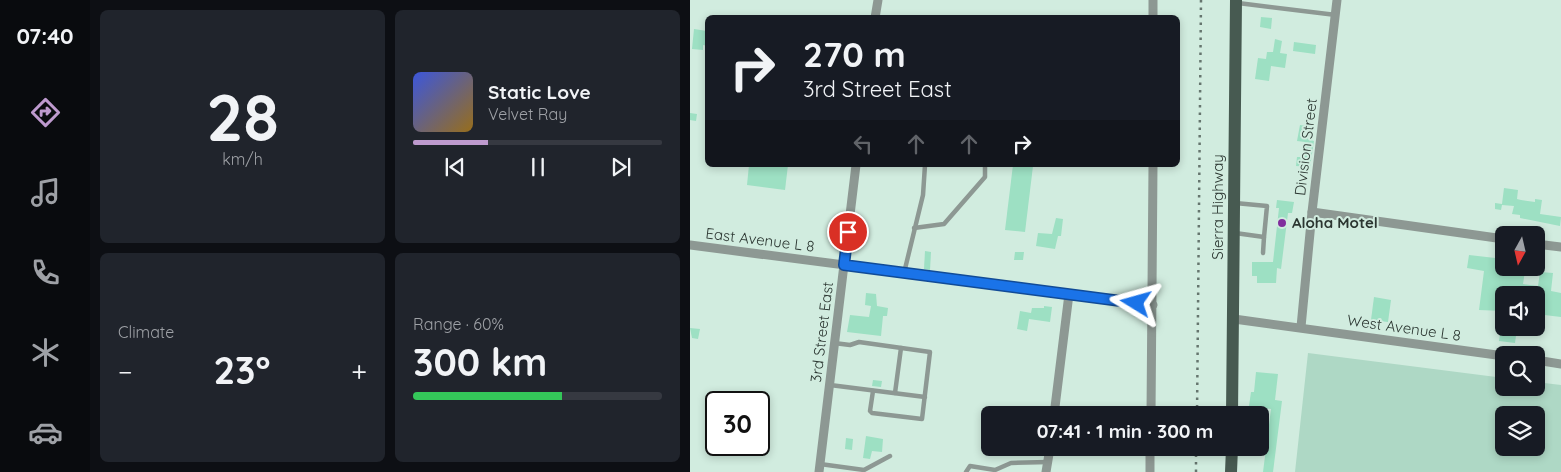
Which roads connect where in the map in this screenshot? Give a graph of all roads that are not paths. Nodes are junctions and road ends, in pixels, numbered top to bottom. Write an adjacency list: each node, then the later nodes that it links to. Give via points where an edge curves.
1 (878, 0): 5 (street)
2 (1153, 0): 6 (street)
3 (1337, 0): 7 (street, Division Street)
4 (1236, 2): 7 (lane); 12 (main road, Sierra Highway)
5 (876, 15)
6 (1153, 15)
7 (1336, 15): 13 (street, Division Street)
8 (856, 167): 22 (street, 3rd Street East)
9 (925, 167): 14 (lane)
10 (984, 167): 14 (lane, via 985,177 944,224)
11 (1153, 167): 25 (street)
12 (1234, 203): 15 (main road, Sierra Highway); 16 (lane, via 1267,206)
13 (1312, 212): 17 (street); 27 (street, Division Street)
14 (914, 228): 23 (lane)
15 (1234, 233): 16 (lane); 26 (main road, Sierra Highway)
16 (1264, 237): 21 (lane)
17 (1495, 238)
18 (690, 245): 22 (street, East Avenue L 8)
19 (1545, 245): 20 (street)
20 (1561, 248)
21 (1263, 253)
22 (844, 265): 23 (street, East Avenue L 8); 28 (street, 3rd Street East)
23 (904, 273): 24 (street, East Avenue L 8)
24 (1069, 294): 25 (street, East Avenue L 8); 37 (street)
25 (1153, 305): 38 (street)
26 (1234, 319): 27 (street); 39 (main road, Sierra Highway)
27 (1301, 327): 30 (street, West Avenue L 8)
28 (834, 343): 29 (lane, via 850,345 860,342); 33 (street, 3rd Street East)
29 (901, 348): 35 (lane); 36 (lane, via 930,352)
30 (1495, 355)
31 (1545, 361): 32 (street)
32 (1561, 364)
33 (829, 385): 34 (lane); 45 (street, 3rd Street East)
34 (873, 391): 35 (lane); 36 (lane, via 872,413 920,419)
35 (895, 393): 36 (lane)
36 (925, 397)
37 (1055, 406)
38 (1151, 406)
39 (1232, 406)
40 (890, 456): 45 (lane, via 864,470)
41 (1049, 456): 44 (street)
42 (1150, 456): 49 (street)
43 (1232, 456): 50 (main road)
44 (1048, 462): 46 (lane, via 1011,463); 48 (street)
45 (819, 468)
46 (995, 471): 47 (lane, via 970,466)
47 (966, 472)
48 (1046, 472)
49 (1150, 472)
50 (1231, 472)

